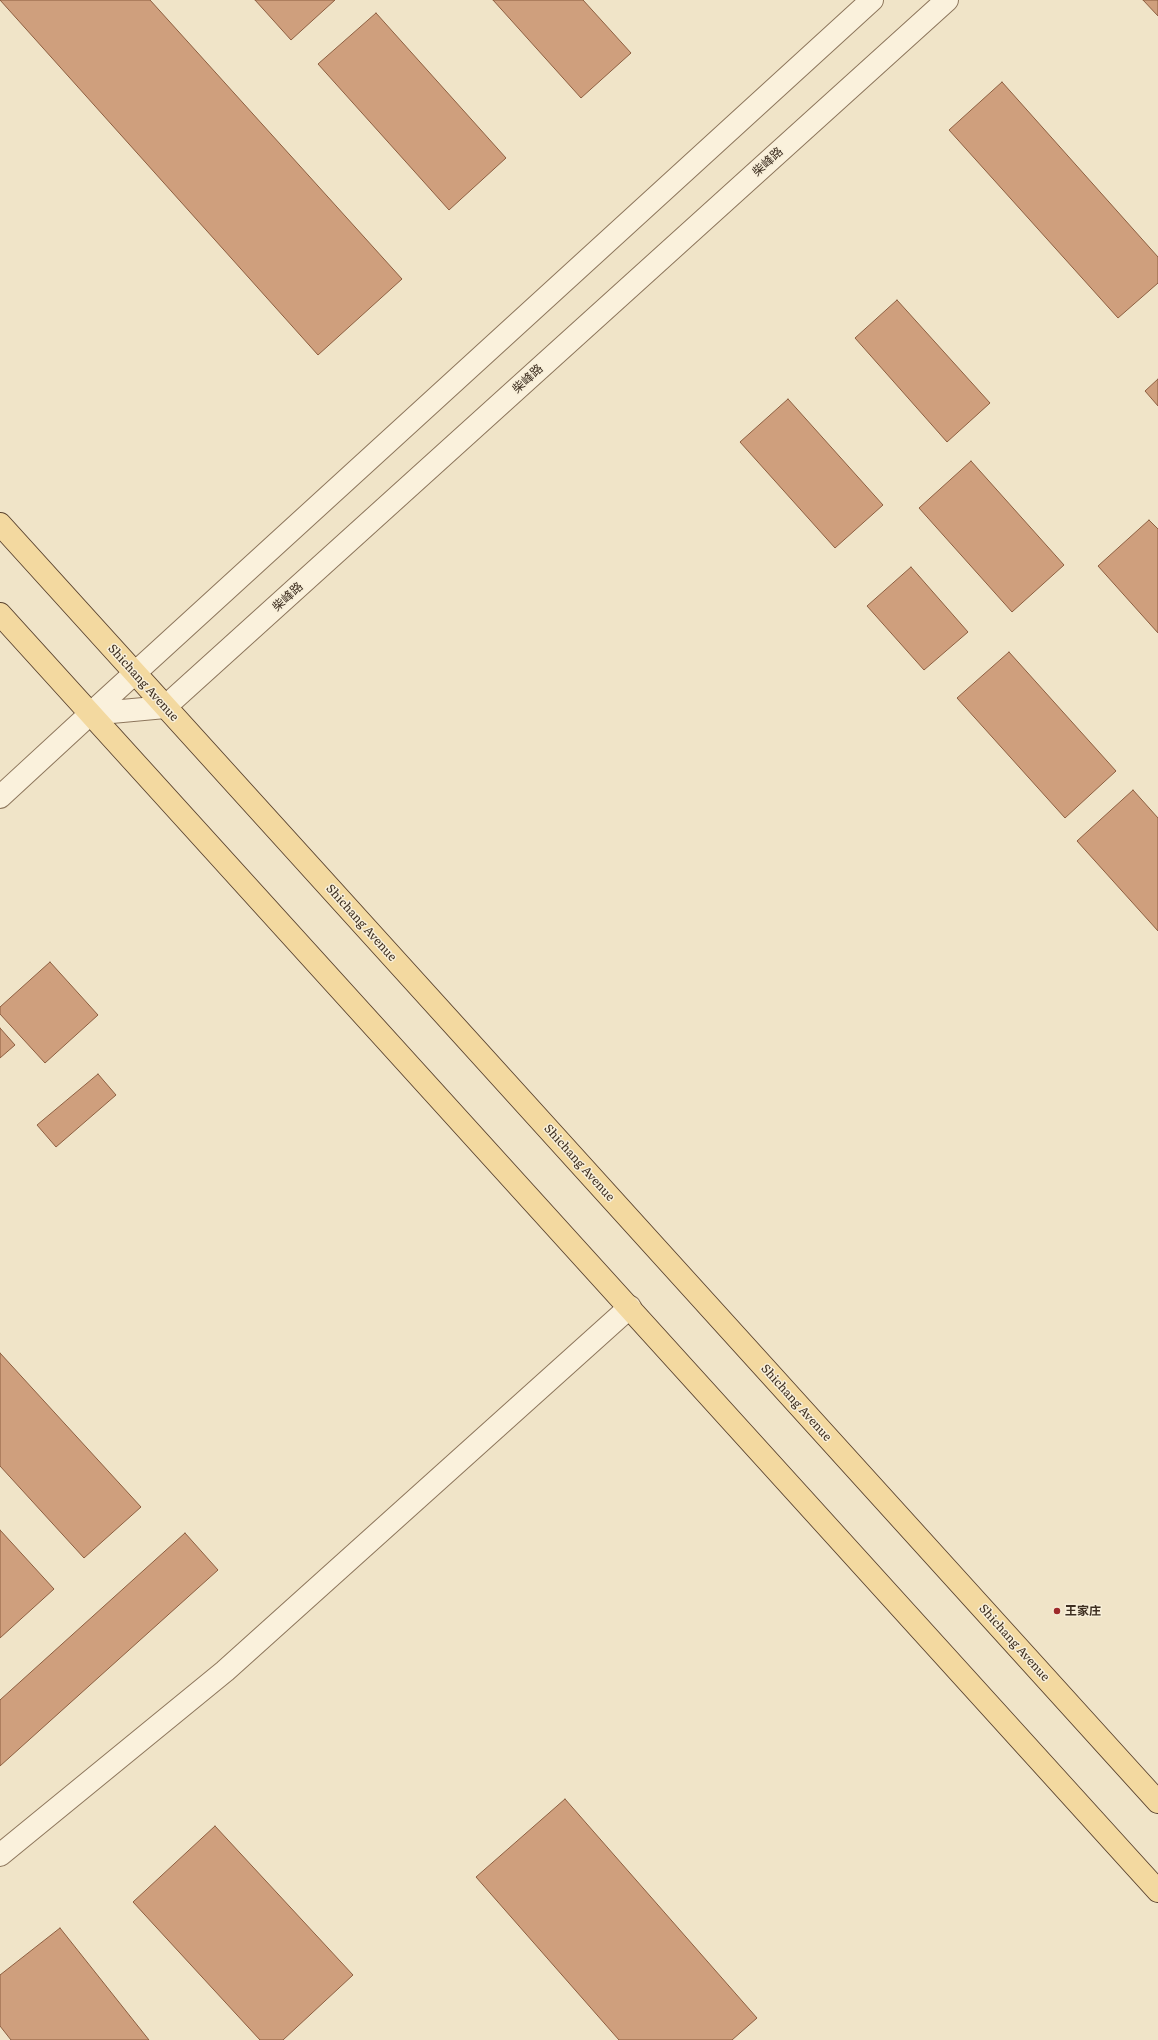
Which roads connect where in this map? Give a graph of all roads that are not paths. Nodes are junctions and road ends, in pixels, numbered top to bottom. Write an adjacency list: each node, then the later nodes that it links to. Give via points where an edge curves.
1 (872, 0): 5 (street)
2 (946, 0): 6 (street, 柴峰路)
3 (0, 524): 5 (main road, Shichang Avenue)
4 (0, 614): 7 (main road)
5 (135, 674): 6 (main road, Shichang Avenue); 7 (street)
6 (165, 707): 7 (street); 10 (main road, Shichang Avenue)
7 (90, 714): 8 (street); 9 (main road)
8 (0, 797)
9 (630, 1307): 11 (street, via 226,1671); 12 (main road)
10 (1158, 1802)
11 (0, 1855)
12 (1158, 1891)

